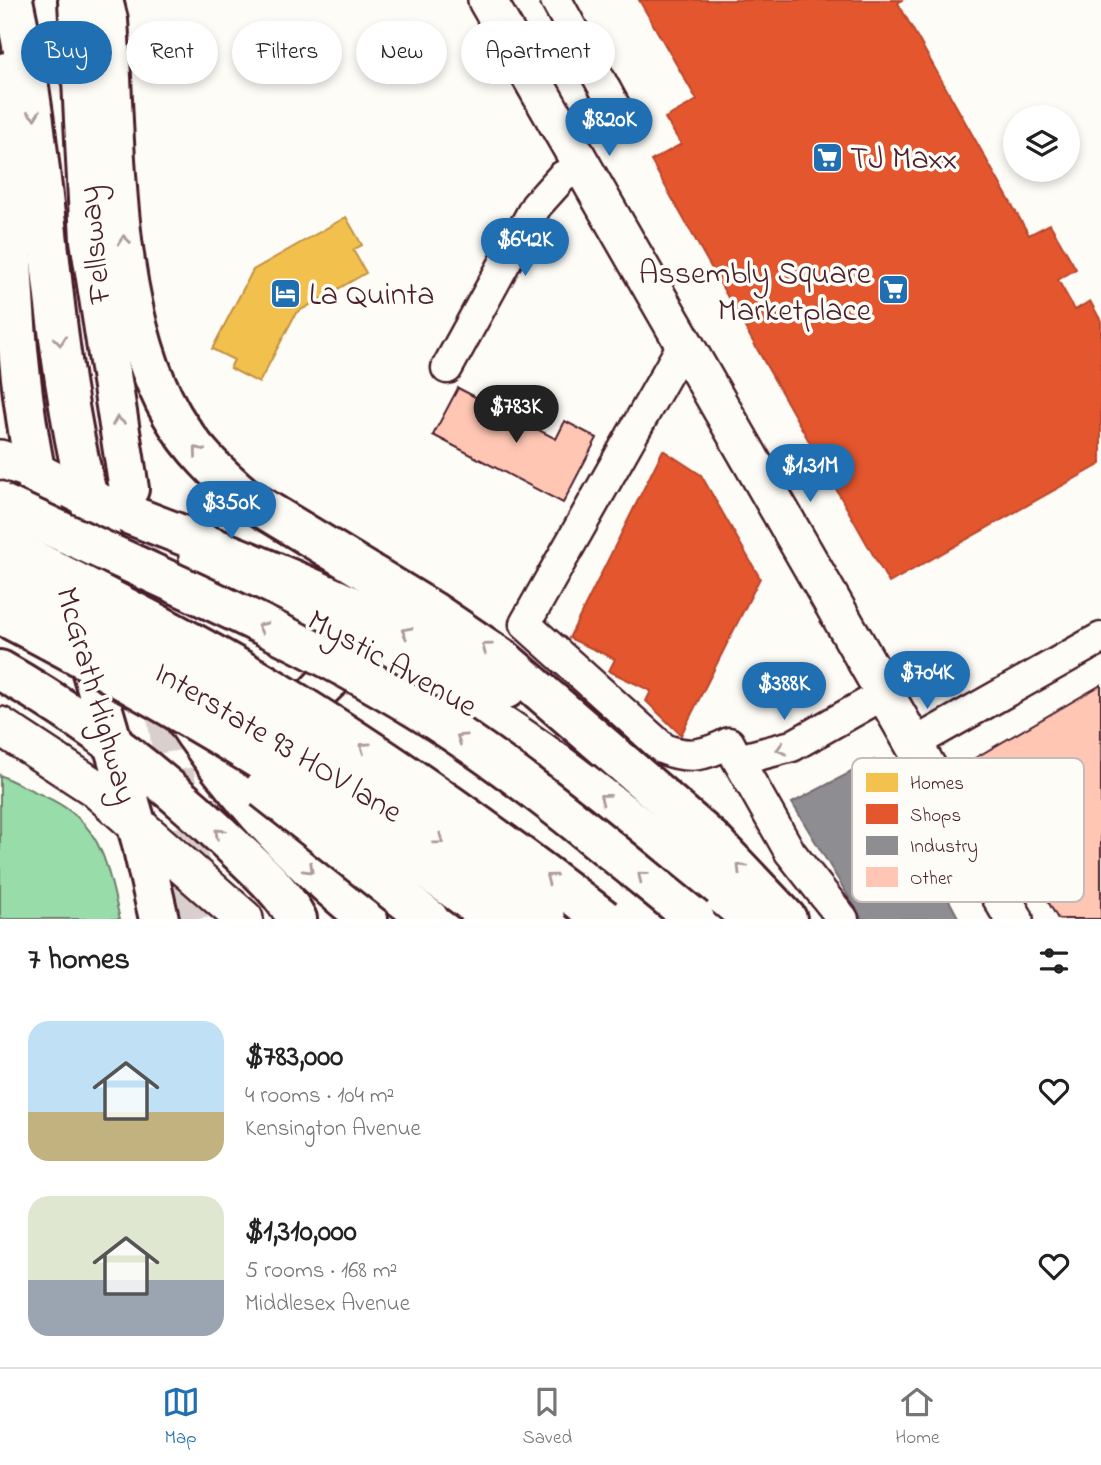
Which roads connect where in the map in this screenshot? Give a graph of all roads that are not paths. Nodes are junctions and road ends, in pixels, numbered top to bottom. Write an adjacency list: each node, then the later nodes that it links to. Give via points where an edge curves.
1 (4, 0): 9 (highway)
2 (13, 0): 16 (highway, one-way to 16, via 30,77 69,408)
3 (78, 0): 15 (highway, Fellsway, one-way to 3, via 90,240)
4 (103, 0): 31 (highway, one-way to 4, via 504,660 246,498 188,439 152,373 133,302)
5 (486, 0): 8 (main road)
6 (556, 0): 7 (street)
7 (623, 122)
8 (580, 166): 10 (main road); 12 (street, via 562,177 536,206)
9 (5, 194): 11 (highway)
10 (684, 343): 25 (main road); 30 (street, via 525,624 664,749 680,756 698,755 729,743)
11 (20, 364): 13 (highway); 14 (highway)
12 (447, 368)
13 (0, 409)
14 (17, 465): 16 (main road, Mystic Avenue); 28 (highway, McGrath Highway)
15 (129, 489)
16 (89, 499): 22 (main road, Mystic Avenue); 31 (highway, one-way to 16, via 550,718 408,632 291,578); 33 (highway, via 120,589 166,690 199,740)
17 (0, 503): 43 (highway, one-way to 17, bridge, via 544,797 408,704 261,627)
18 (0, 543): 42 (highway, one-way to 18, bridge, via 467,817 276,691)
19 (0, 582): 41 (highway, Interstate 93 HOV lane, one-way to 41, bridge, via 276,733 410,819)
20 (0, 614): 24 (highway, bridge)
21 (1099, 642): 27 (street)
22 (387, 656): 33 (highway, via 360,661 337,674 291,727 264,792); 44 (main road, Mystic Avenue, one-way to 22, via 564,768 473,706)
23 (0, 670): 28 (highway)
24 (123, 682): 39 (highway, bridge); 40 (highway, bridge, via 317,796)
25 (884, 694): 27 (main road); 30 (street, one-way to 30)
26 (0, 726): 32 (main road, via 70,770)
27 (913, 744): 29 (main road)
28 (114, 746): 32 (highway, McGrath Highway); 37 (highway, one-way to 28, via 283,897 220,833)
29 (921, 758)
30 (745, 771): 46 (street, via 790,852)
31 (668, 803): 45 (highway, one-way to 31, via 736,863)
32 (136, 824): 35 (highway, McGrath Highway); 36 (main road)
33 (272, 831): 38 (highway, one-way to 38)
34 (1004, 902): 47 (main road)
35 (159, 919)
36 (244, 919)
37 (298, 919)
38 (368, 919)
39 (429, 919)
40 (494, 919)
41 (546, 919)
42 (604, 919)
43 (695, 919)
44 (751, 919)
45 (787, 919)
46 (843, 919)
47 (1014, 919)

